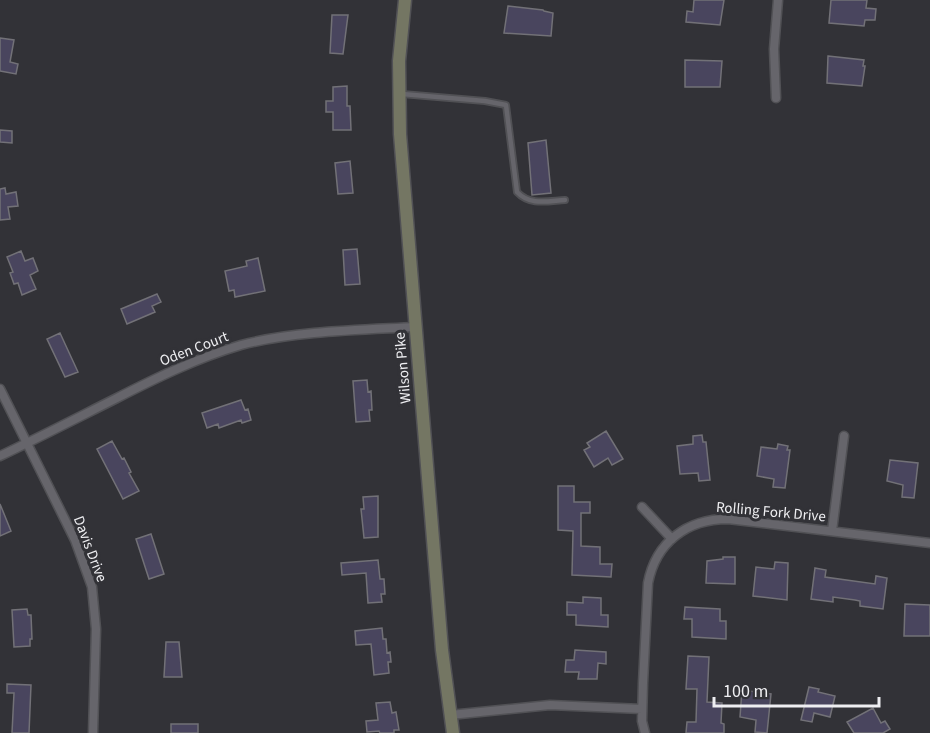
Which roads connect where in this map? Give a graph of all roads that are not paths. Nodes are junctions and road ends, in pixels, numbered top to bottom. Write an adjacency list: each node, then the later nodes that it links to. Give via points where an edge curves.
1 (405, 0): 3 (main road, Wilson Pike)
2 (778, 0): 4 (street, via 774,49)
3 (399, 94): 5 (lane, via 506,105 517,192 530,201); 6 (main road, Wilson Pike)
4 (776, 99)
5 (565, 200)
6 (415, 327): 9 (street, Oden Court, via 328,333 243,345 198,359); 16 (main road, Wilson Pike)
7 (0, 389): 9 (street, Davis Drive)
8 (844, 436): 12 (street)
9 (27, 443): 10 (street, Oden Court); 17 (street, Davis Drive, via 75,540 92,587 96,629)
10 (0, 456)
11 (642, 507): 13 (street)
12 (831, 531): 13 (street, Rolling Fork Drive, via 715,519 695,524); 14 (street, Rolling Fork Drive)
13 (672, 539): 15 (street, Rolling Fork Drive, via 657,557 648,583)
14 (930, 543)
15 (642, 709): 16 (street, via 550,705); 19 (street, Rolling Fork Drive)
16 (450, 715): 18 (main road, Wilson Pike)
17 (93, 733)
18 (453, 733)
19 (645, 733)

